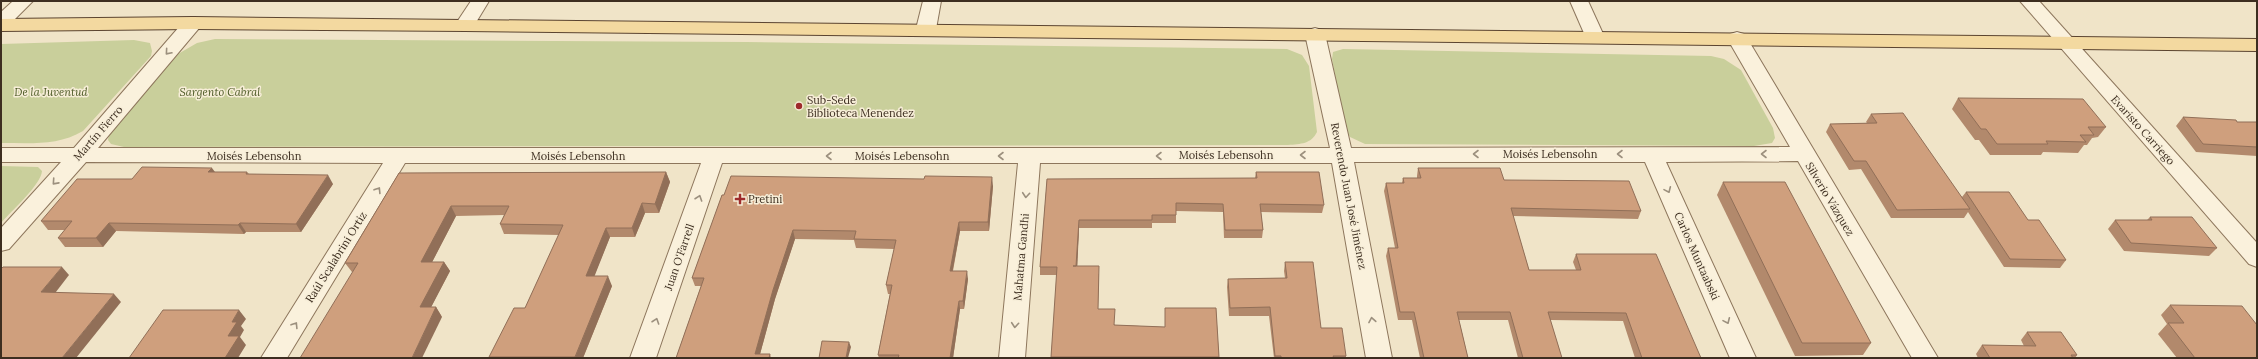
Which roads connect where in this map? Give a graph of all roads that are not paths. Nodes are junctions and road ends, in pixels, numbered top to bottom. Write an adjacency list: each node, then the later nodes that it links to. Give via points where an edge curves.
1 (24, 1): 7 (street)
2 (480, 1): 8 (street)
3 (932, 1): 9 (street)
4 (1579, 1): 11 (street)
5 (2029, 1): 13 (street, Evaristo Carriego)
6 (193, 22): 7 (main road); 8 (main road); 19 (street, Martín Fierro, one-way to 19)
7 (1, 24)
8 (465, 25): 9 (main road)
9 (926, 29): 10 (main road)
10 (1315, 34): 11 (main road); 15 (street, Reverendo Juan José Jiménez)
11 (1594, 36): 12 (main road)
12 (1737, 38): 13 (main road); 17 (street, Silverio Vázquez)
13 (2065, 42): 14 (main road); 24 (street, Evaristo Carriego)
14 (2257, 45)
15 (1342, 154): 16 (street, Moisés Lebensohn, one-way to 15); 21 (street, Moisés Lebensohn, one-way to 21); 28 (street, Reverendo Juan José Jiménez, one-way to 15)
16 (1652, 154): 17 (street, Moisés Lebensohn, one-way to 16); 29 (street, Carlos Muntaabski, one-way to 29)
17 (1803, 154): 30 (street, Silverio Vázquez)
18 (1, 155): 19 (street, Moisés Lebensohn)
19 (79, 155): 22 (street, Moisés Lebensohn); 23 (street, Martín Fierro, one-way to 23)
20 (714, 156): 21 (street, Moisés Lebensohn, one-way to 20); 22 (street, Moisés Lebensohn); 26 (street, Juan O'Farrell, one-way to 20)
21 (1030, 156): 27 (street, Mahatma Gandhi, one-way to 27)
22 (398, 157): 25 (street, Raúl Scalabrini Ortiz, one-way to 22)
23 (1, 243)
24 (2257, 258)
25 (274, 358)
26 (644, 358)
27 (1012, 358)
28 (1380, 358)
29 (1743, 358)
30 (1924, 358)

